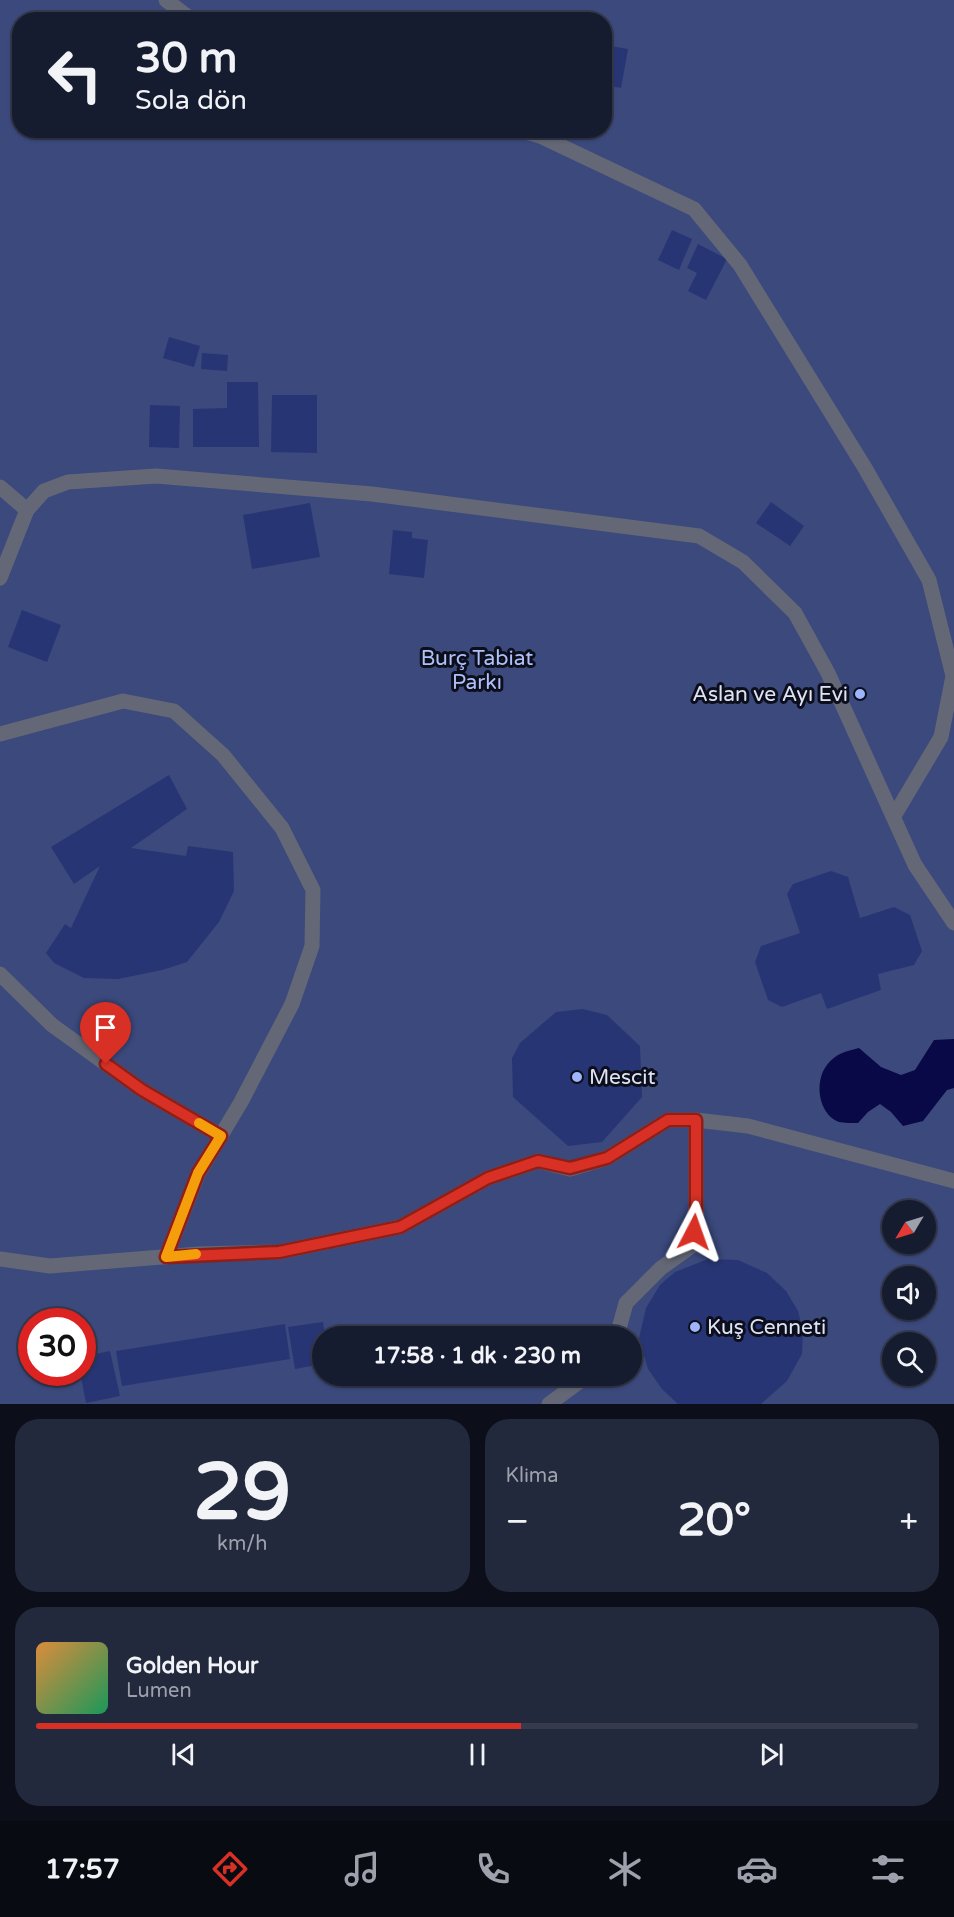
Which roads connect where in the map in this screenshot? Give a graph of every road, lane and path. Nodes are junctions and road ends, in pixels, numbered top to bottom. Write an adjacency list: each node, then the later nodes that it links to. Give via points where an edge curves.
1 (166, 0): 2 (street)
2 (182, 12)
3 (544, 138): 8 (street, via 694,209 740,266 929,580 953,676 941,737)
4 (0, 487): 5 (street)
5 (27, 510): 6 (street); 8 (street, via 45,491 68,482 156,476 372,494 699,536 743,561 795,613 828,673)
6 (0, 578)
7 (0, 734): 12 (street, via 123,701 174,711 223,755 282,828 313,890 312,946 292,1004)
8 (894, 816): 9 (street, via 915,865)
9 (954, 923)
10 (0, 974): 12 (street, via 52,1025 142,1090)
11 (696, 1120): 13 (street, via 748,1126); 14 (street, via 668,1120 607,1158 570,1168 538,1161 488,1178 400,1227 279,1252); 16 (street, via 696,1218 692,1246 661,1268 626,1303)
12 (221, 1136): 14 (street, via 198,1173)
13 (954, 1181)
14 (166, 1257): 15 (street, via 50,1266)
15 (0, 1259)
16 (620, 1326)
17 (573, 1386): 18 (street)
18 (549, 1404)

